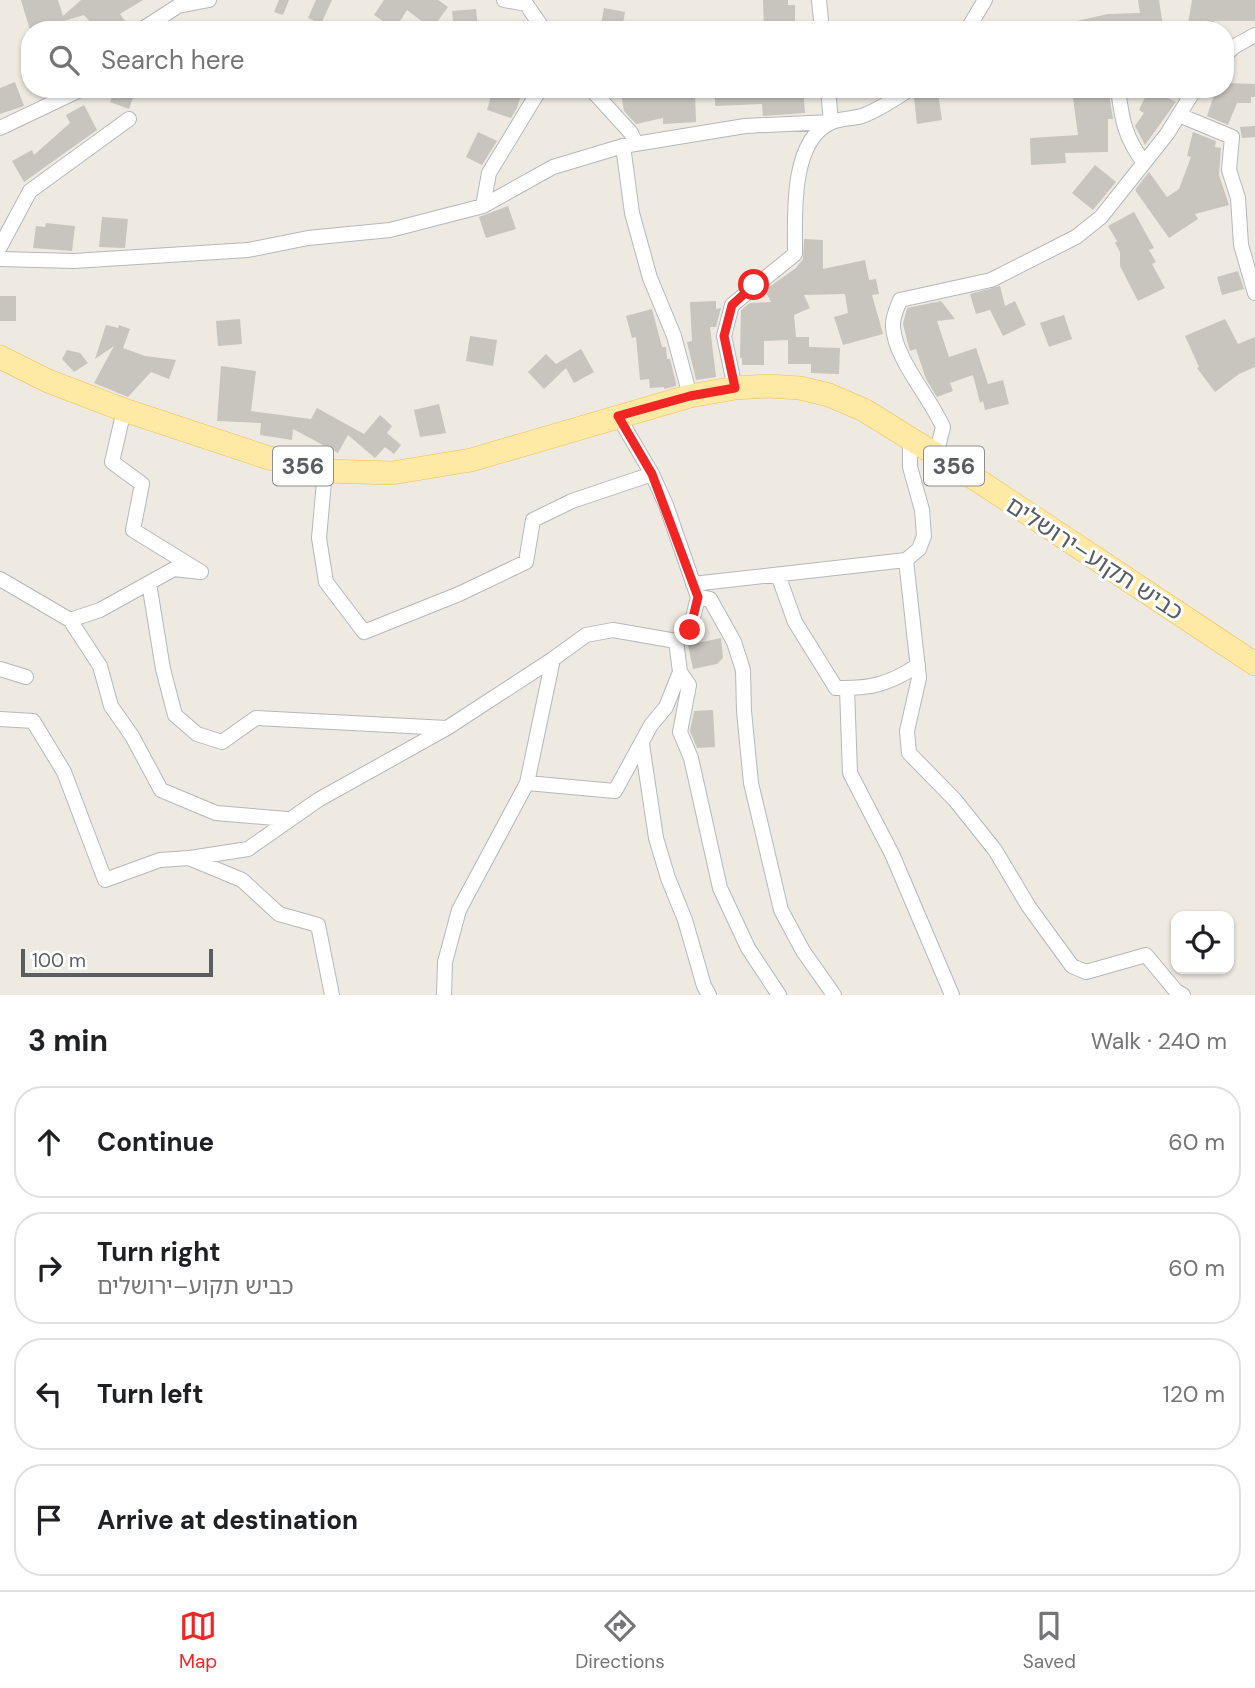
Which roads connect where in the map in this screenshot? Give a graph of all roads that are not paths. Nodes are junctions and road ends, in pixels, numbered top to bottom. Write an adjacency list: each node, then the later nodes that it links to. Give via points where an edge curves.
1 (209, 0): 5 (street, via 178,6)
2 (504, 0): 6 (street, via 526,4)
3 (819, 0): 7 (street)
4 (985, 0): 8 (street)
5 (155, 21)
6 (538, 21)
7 (821, 21)
8 (972, 21)
9 (1255, 35): 10 (street)
10 (1234, 47)
11 (63, 98): 21 (street)
12 (535, 98): 24 (street, via 489,173)
13 (599, 98): 22 (street, via 631,133)
14 (829, 98): 20 (street)
15 (894, 98): 20 (street, via 864,115)
16 (1119, 98): 23 (street, via 1129,142)
17 (1189, 98): 18 (street)
18 (1179, 115): 23 (street); 27 (street, via 1233,137 1229,170 1238,198 1241,245)
19 (129, 119): 25 (street, via 30,191)
20 (831, 122): 22 (street, via 745,127); 29 (street, via 816,133 805,153 795,193 795,254 732,305 724,336)
21 (0, 128)
22 (630, 145): 24 (street, via 554,167); 30 (street, via 632,214)
23 (1144, 163): 34 (street, via 1101,218 1076,237 991,280 900,300 893,328 906,365 943,427)
24 (484, 206): 26 (street, via 390,230 308,238 248,250 74,261)
25 (0, 247)
26 (0, 259)
27 (1255, 293)
28 (0, 357): 31 (main road, 356)
29 (735, 388): 30 (main road, כביש תקוע–ירושלים / 356); 33 (main road, כביש תקוע–ירושלים / 356, via 800,388 829,395 864,410)
30 (690, 396): 32 (main road, כביש תקוע–ירושלים / 356)
31 (124, 410): 35 (main road, 356); 40 (street, via 112,462 142,484 133,530 201,572 174,569)
32 (618, 416): 35 (main road, 356, via 471,460 393,473); 36 (street)
33 (910, 439): 34 (main road, כביש תקוע–ירושלים / 356); 37 (street, via 910,467 924,536 919,549)
34 (931, 452): 45 (main road, כביש תקוע–ירושלים / 356)
35 (325, 471): 36 (street, via 319,538 326,582 364,632 526,562 533,520 572,501)
36 (652, 474): 41 (street)
37 (906, 560): 38 (street); 46 (street)
38 (778, 575): 41 (street); 50 (street, via 795,622 836,688)
39 (0, 579): 42 (street)
40 (149, 583): 42 (street, via 100,610); 52 (street, via 175,715 197,734 222,742 256,718)
41 (696, 590): 43 (street, via 690,630); 61 (street, via 710,599 734,642 743,670 751,783 781,911)
42 (69, 620): 55 (street, via 100,666 111,706 162,790 216,813)
43 (676, 641): 44 (street, via 613,629 586,635); 48 (street)
44 (553, 659): 52 (street); 54 (street)
45 (1255, 664)
46 (918, 665): 50 (street, via 896,680); 63 (street, via 907,731 909,753 995,850 1072,966 1086,972 1146,956)
47 (0, 668): 49 (street)
48 (680, 671): 53 (street, via 666,707); 60 (street, via 689,685 680,732 691,758 720,888 748,948)
49 (26, 677)
50 (847, 689): 62 (street, via 850,773 892,854)
51 (0, 719): 56 (street, via 33,720 64,772 104,880 160,859)
52 (447, 728): 55 (street)
53 (642, 744): 54 (street, via 615,791); 59 (street, via 656,838)
54 (527, 783): 58 (street, via 459,910 445,962)
55 (287, 819): 56 (street, via 248,849)
56 (189, 858): 57 (street, via 242,880 279,914 317,925)
57 (332, 995)
58 (444, 995)
59 (709, 995)
60 (779, 995)
61 (834, 995)
62 (951, 995)
63 (1183, 995)

